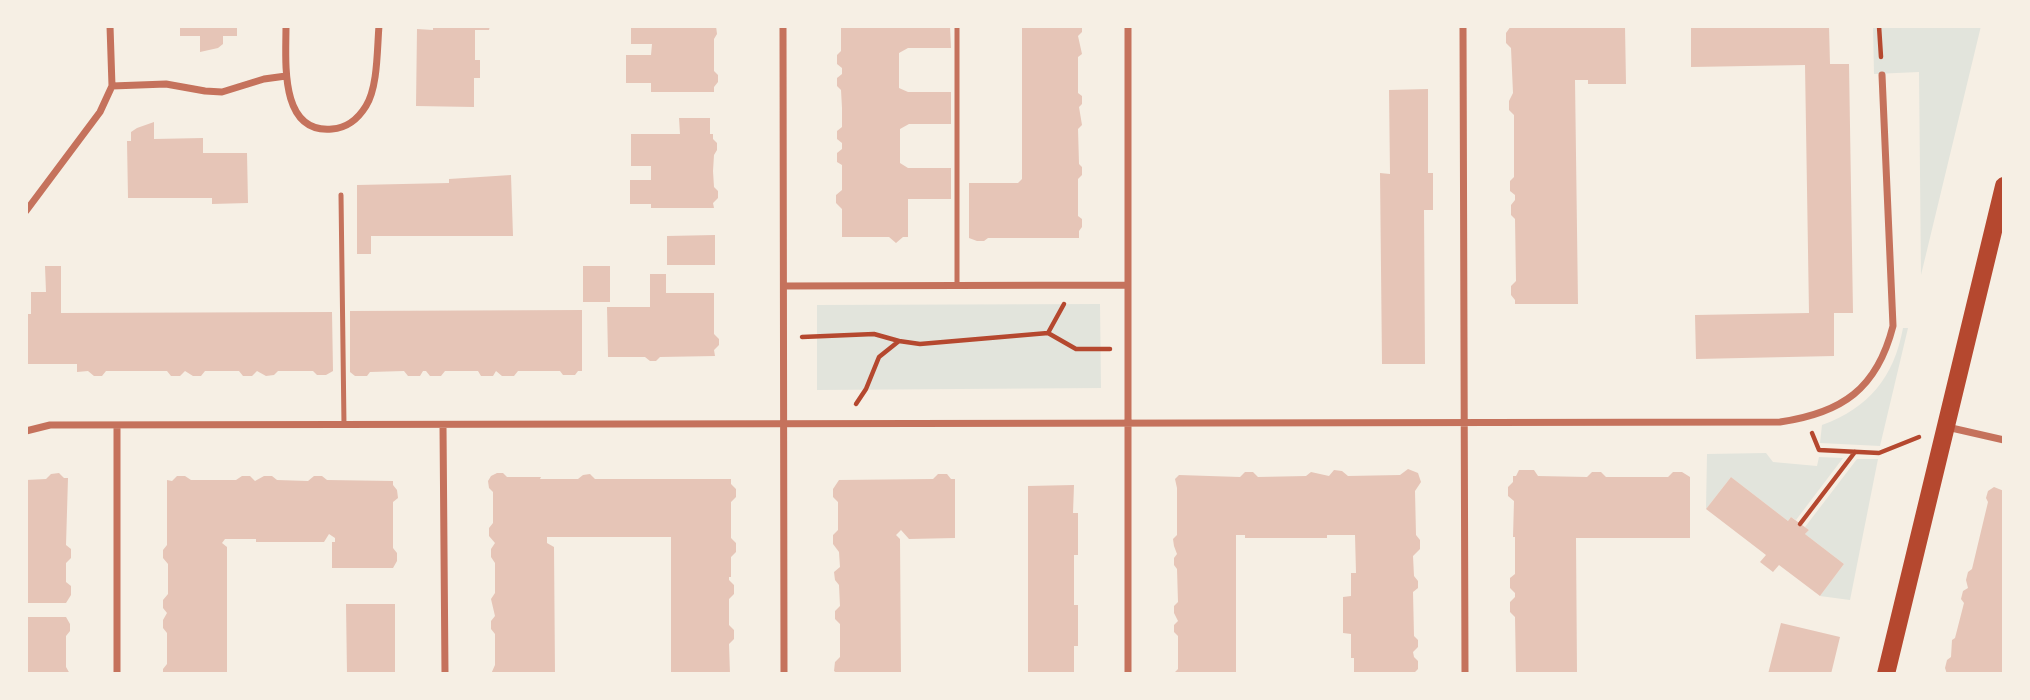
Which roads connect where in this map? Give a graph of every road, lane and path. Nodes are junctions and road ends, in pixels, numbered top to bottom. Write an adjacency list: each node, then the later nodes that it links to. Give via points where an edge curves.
1 (110, 26): 11 (street)
2 (286, 26): 10 (street)
3 (379, 26): 10 (street, via 367,105 345,126 317,129 304,123 294,110)
4 (783, 26): 17 (street)
5 (957, 26): 15 (lane)
6 (1128, 26): 16 (street)
7 (1463, 26): 24 (street)
8 (1879, 26): 9 (path)
9 (1882, 75): 23 (street, via 1893,326 1875,371 1858,393)
10 (286, 76): 11 (street, via 222,92 166,84)
11 (112, 86): 14 (street, via 100,112)
12 (2004, 186): 31 (main road)
13 (341, 195): 27 (lane)
14 (26, 211)
15 (957, 285): 16 (street); 17 (street)
16 (1128, 285): 22 (street)
17 (784, 286): 20 (street)
18 (1064, 304): 19 (path)
19 (1048, 332): 21 (path, via 920,344); 22 (path, via 1076,349)
20 (783, 337): 21 (path, via 874,334); 29 (street)
21 (899, 341): 25 (path, via 878,357 866,389)
22 (1128, 349): 26 (street)
23 (1805, 419): 24 (street); 34 (path, via 1819,450)
24 (1464, 423): 26 (street); 40 (street)
25 (844, 424): 26 (street); 29 (street)
26 (1127, 424): 39 (street)
27 (344, 425): 28 (street); 30 (street)
28 (443, 425): 29 (street); 37 (street)
29 (783, 425): 38 (street)
30 (117, 426): 32 (street, via 50,425); 36 (street)
31 (1946, 426): 33 (street); 34 (path, via 1879,453); 41 (main road)
32 (26, 431)
33 (2004, 440)
34 (1856, 452): 35 (path)
35 (1800, 524)
36 (117, 674)
37 (445, 674)
38 (784, 674)
39 (1128, 674)
40 (1465, 674)
41 (1886, 674)

